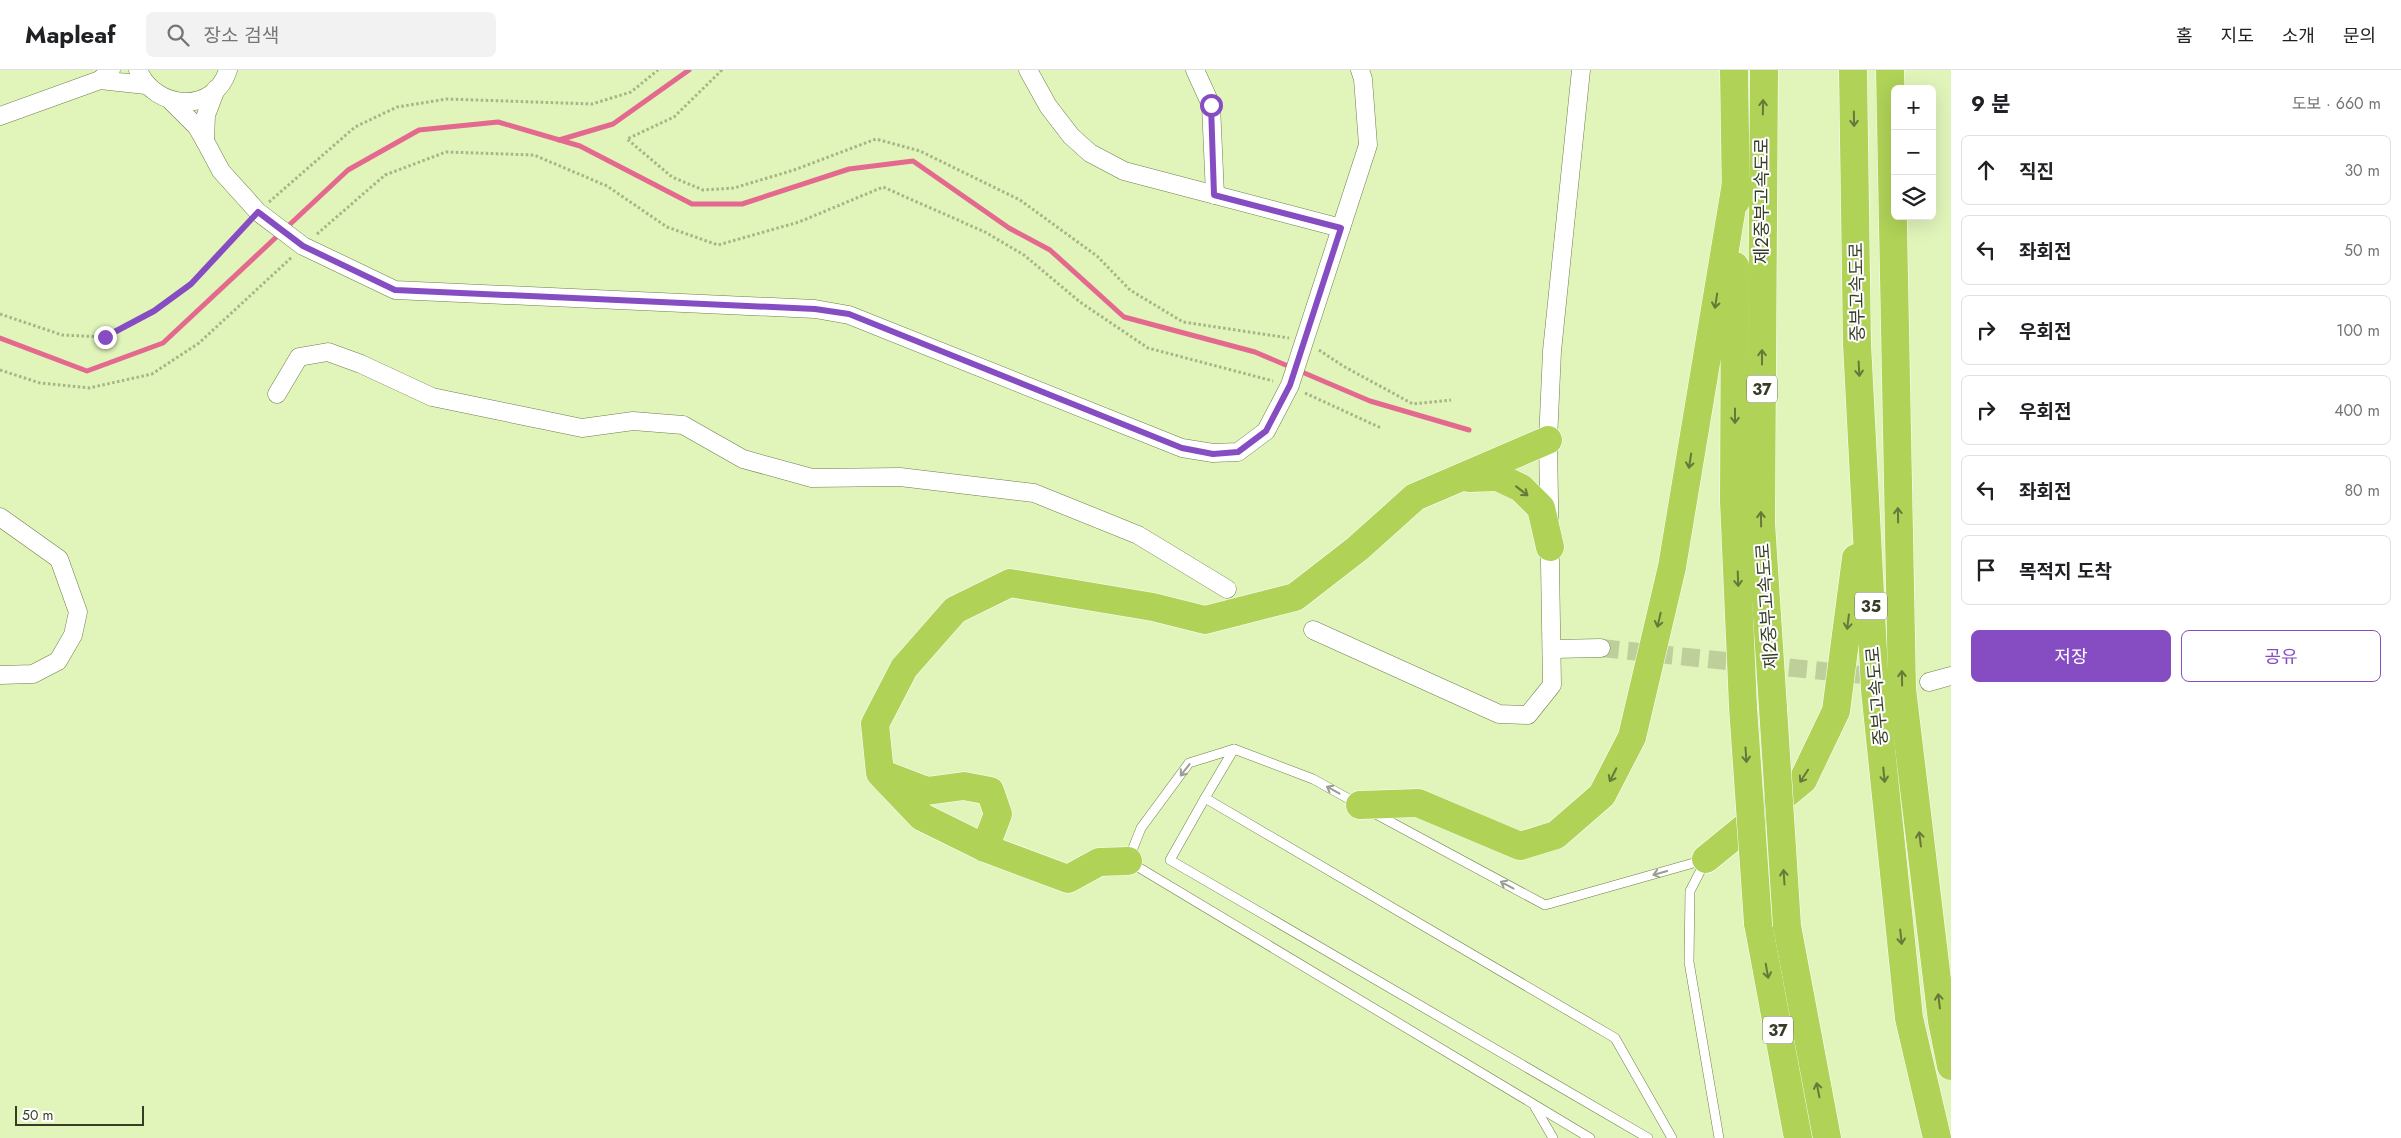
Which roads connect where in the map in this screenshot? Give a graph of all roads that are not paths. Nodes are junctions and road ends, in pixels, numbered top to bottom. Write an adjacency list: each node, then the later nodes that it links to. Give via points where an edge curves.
1 (228, 70): 12 (street)
2 (1028, 70): 17 (street, via 1048,106 1071,136 1090,153 1124,171)
3 (1195, 70): 17 (street, via 1211,105)
4 (1360, 70): 18 (street, via 1368,145)
5 (1581, 70): 20 (street, via 1552,351)
6 (1734, 70): 16 (highway, 제2중부고속도로 / 37)
7 (1764, 70): 45 (highway, 제2중부고속도로 / 37, one-way to 7, bridge, via 1787,926 1761,524)
8 (1853, 70): 22 (highway, 중부고속도로 / 35, one-way to 22, via 1857,344)
9 (1890, 70): 37 (highway, 중부고속도로 / 35, one-way to 9, via 1942,1021 1902,688)
10 (106, 75): 11 (street); 14 (street)
11 (142, 77): 13 (street, via 157,95)
12 (216, 89): 13 (street, via 203,98); 15 (street, via 206,114)
13 (171, 101): 15 (street, via 197,127)
14 (0, 116)
15 (205, 141): 18 (street, via 222,171 258,212 303,246 395,290 815,309 849,314 1182,448 1213,454 1238,452 1266,431 1290,385)
16 (1736, 183): 33 (highway, one-way to 33, via 1672,567 1632,738 1602,795 1556,835 1520,846 1418,803); 44 (highway, 제2중부고속도로 / 37, one-way to 44, bridge, via 1734,501 1743,707 1758,923)
17 (1214, 195): 18 (street)
18 (1341, 228)
19 (277, 394): 25 (street, via 299,357 328,352 432,397 508,413 582,428 633,421 683,425 743,459 812,478 900,477 1034,494 1138,535)
20 (1548, 440): 21 (highway); 24 (street)
21 (1460, 478): 24 (highway, one-way to 24, via 1498,477 1522,488 1541,508); 31 (highway, via 1415,498 1295,597 1205,620 1143,605 1010,583 956,610 904,668 875,724)
22 (1865, 487): 35 (highway, one-way to 35, via 1836,711 1803,780); 46 (highway, 중부고속도로 / 35, one-way to 46, via 1875,690 1909,1018)
23 (0, 517): 29 (street, via 59,560 78,612 73,635 58,662 33,674)
24 (1550, 547): 28 (street)
25 (1227, 589)
26 (1314, 630): 28 (street, via 1499,714 1528,715 1552,685)
27 (1601, 648): 28 (street)
28 (1553, 650)
29 (0, 675)
30 (1234, 749): 32 (lane); 33 (lane, one-way to 30, via 1313,779); 36 (lane, one-way to 36, via 1189,763 1141,828)
31 (880, 773): 34 (highway, via 922,817); 34 (highway, via 927,792 964,786 990,791 998,814)
32 (1206, 798): 41 (lane, via 1170,860); 42 (lane, via 1615,1038)
33 (1360, 805): 35 (lane, one-way to 33, via 1545,905)
34 (985, 848): 36 (highway, via 1068,879 1098,862)
35 (1706, 859): 43 (lane, via 1690,891 1689,962)
36 (1128, 860): 38 (lane)
37 (1951, 1066)
38 (1533, 1105): 39 (lane); 40 (lane)
39 (1553, 1138)
40 (1590, 1138)
41 (1648, 1138)
42 (1672, 1138)
43 (1719, 1138)
44 (1798, 1138)
45 (1827, 1138)
46 (1937, 1138)

